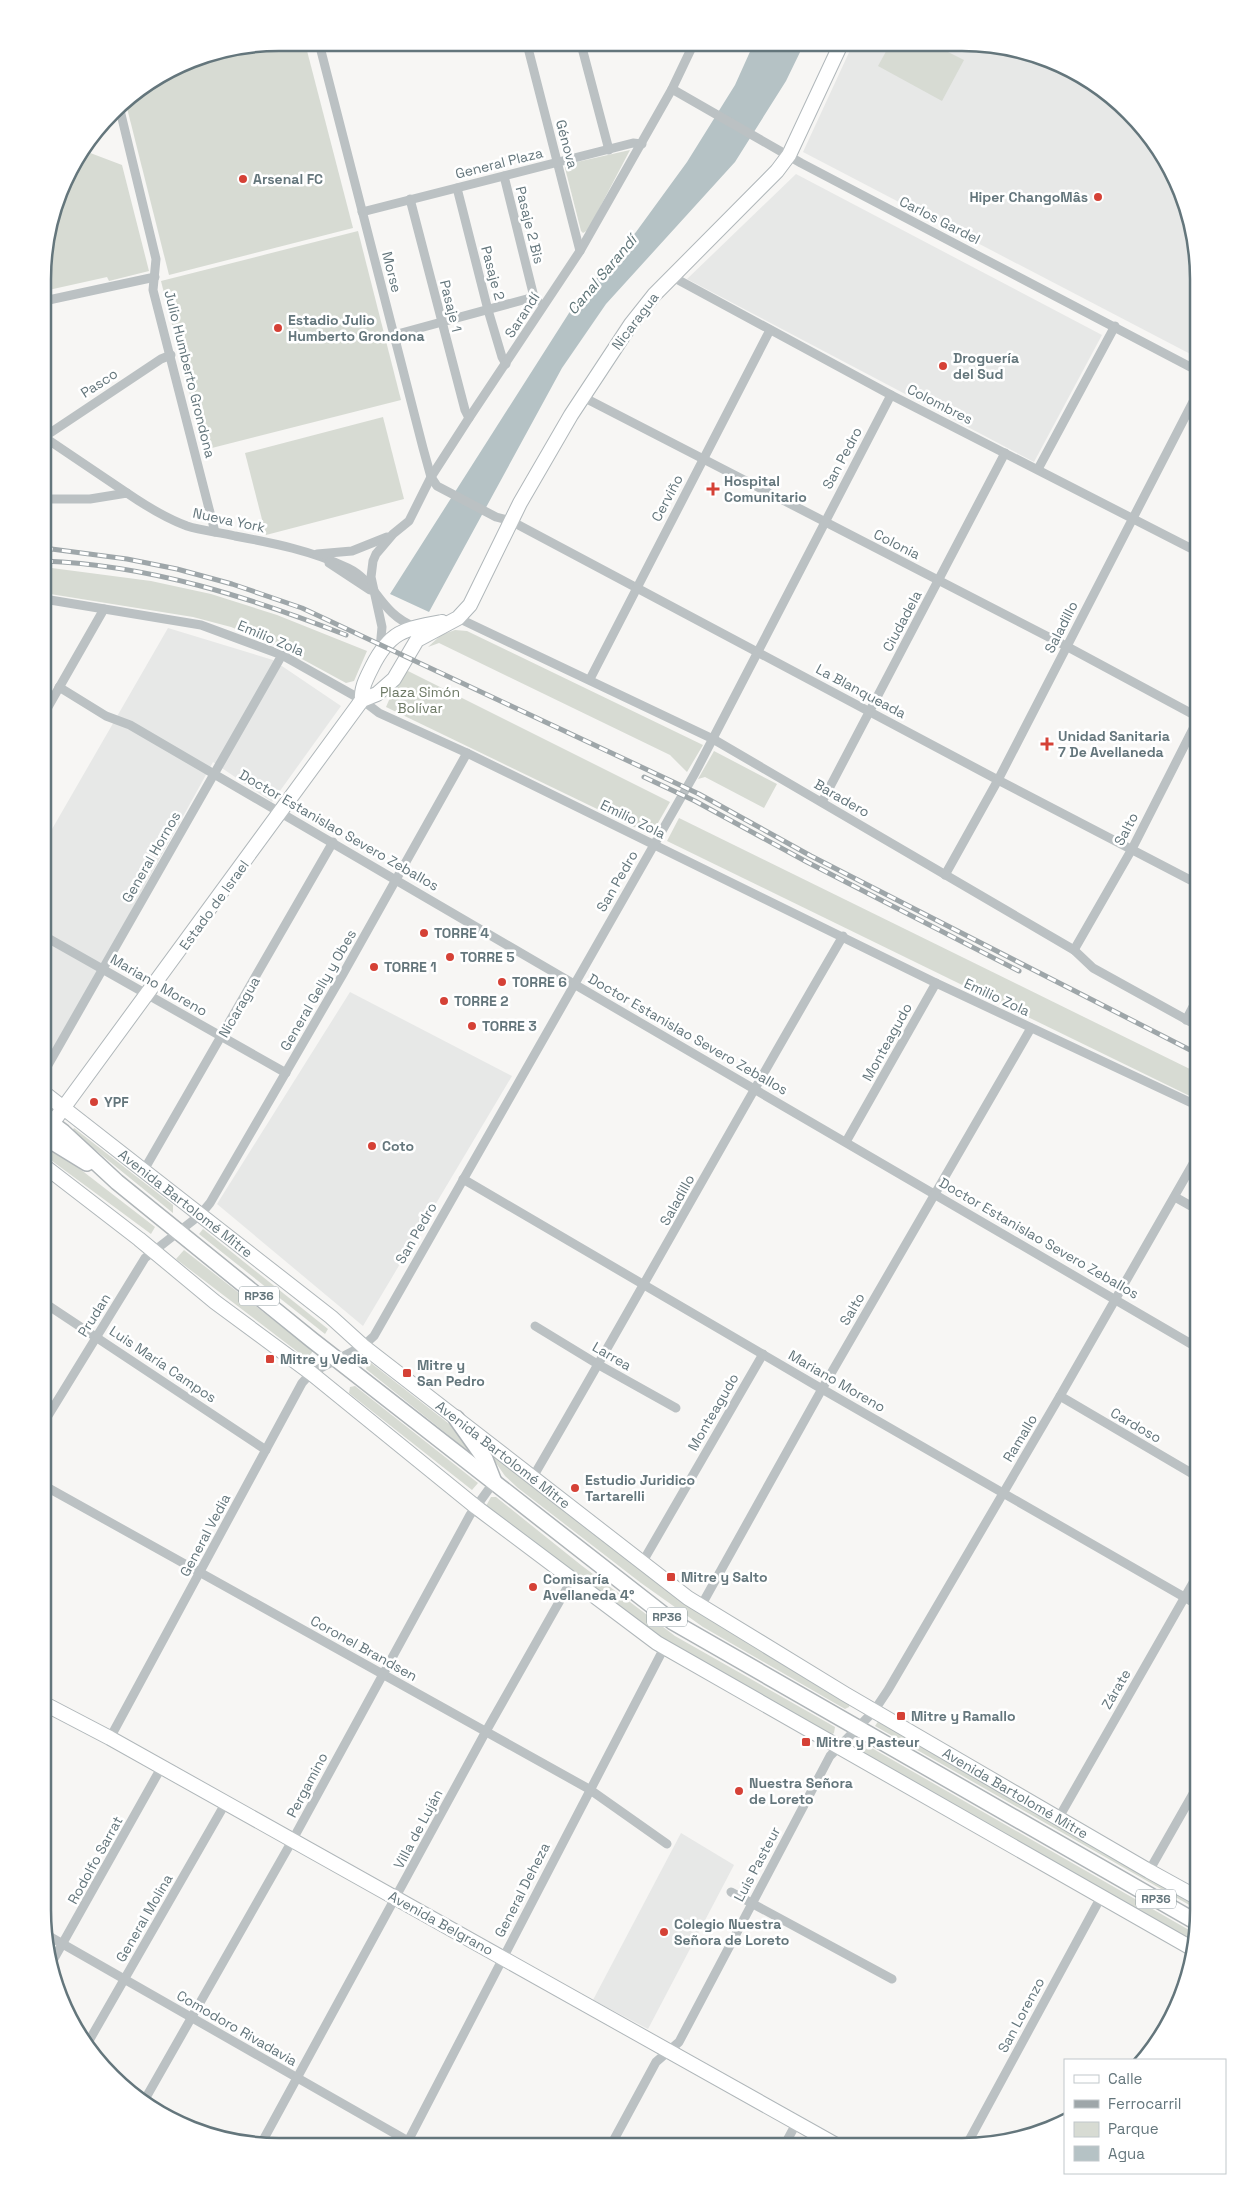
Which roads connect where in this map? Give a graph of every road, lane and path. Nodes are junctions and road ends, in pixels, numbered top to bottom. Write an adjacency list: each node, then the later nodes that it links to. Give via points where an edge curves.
1 (321, 51): 15 (street, Morse)
2 (528, 51): 11 (street, Génova)
3 (583, 51): 9 (street)
4 (690, 51): 6 (street, Sarandí)
5 (838, 51): 10 (street, Nicaragua)
6 (672, 89): 8 (street, Sarandí); 10 (street, Carlos Gardel)
7 (121, 115): 18 (street, Julio Humberto Grondona, via 156,259)
8 (642, 144): 9 (street, General Plaza, via 633,143); 16 (street, Sarandí)
9 (609, 150): 11 (street, General Plaza)
10 (790, 155): 17 (street, Nicaragua); 24 (street, Carlos Gardel)
11 (557, 162): 12 (street, General Plaza); 16 (street, Génova)
12 (504, 176): 13 (street, General Plaza); 19 (street, Pasaje 2 Bis)
13 (457, 188): 14 (street, General Plaza); 22 (street, Pasaje 2)
14 (410, 200): 15 (street, General Plaza); 23 (street, Pasaje 1)
15 (362, 212): 26 (street, Morse)
16 (580, 250): 21 (street, Sarandí)
17 (671, 276): 25 (street, Colombres); 31 (street, Nicaragua, via 644,305)
18 (155, 277): 20 (street); 27 (street, Julio Humberto Grondona, via 153,290)
19 (534, 297): 21 (street, Pasaje 2 Bis); 22 (street)
20 (51, 300)
21 (543, 307): 28 (street, Sarandí)
22 (488, 310): 23 (street); 28 (street, Pasaje 2)
23 (441, 322): 26 (street); 33 (street, Pasaje 1)
24 (1115, 326): 29 (street, Carlos Gardel); 38 (street)
25 (770, 330): 30 (street, Colombres); 37 (street, Cerviño)
26 (394, 335): 39 (street, Morse)
27 (171, 355): 34 (street, Pasco); 45 (street, Julio Humberto Grondona)
28 (506, 364): 33 (street, Sarandí)
29 (1190, 367)
30 (891, 395): 36 (street, Colombres); 44 (street, San Pedro)
31 (583, 397): 37 (street, Colonia); 43 (street, Nicaragua)
32 (1190, 408): 42 (street, Saladillo)
33 (469, 418): 39 (street, Sarandí)
34 (51, 432)
35 (51, 442): 40 (street, Nueva York)
36 (1005, 453): 38 (street, Colombres); 49 (street, Ciudadela)
37 (703, 460): 44 (street, Colonia); 50 (street, Cerviño)
38 (1038, 470): 42 (street, Colombres)
39 (431, 477): 43 (street, Morse, via 443,490 496,517); 46 (street, Sarandí, via 409,520)
40 (127, 493): 41 (street, via 90,499); 45 (street, Nueva York, via 162,515 185,525)
41 (51, 499)
42 (1133, 518): 47 (street, Colombres); 56 (street, Saladillo)
43 (511, 521): 50 (street, La Blanqueada); 54 (street, Nicaragua, via 477,593)
44 (824, 523): 49 (street, Colonia); 58 (street, San Pedro)
45 (216, 532): 48 (street, Nueva York)
46 (393, 534): 48 (street, via 352,551); 51 (street, Sarandí, via 373,561)
47 (1190, 548)
48 (307, 553): 51 (street, Nueva York, via 325,559)
49 (938, 581): 56 (street, Colonia); 64 (street, Ciudadela)
50 (636, 587): 58 (street, La Blanqueada); 60 (street, Cerviño)
51 (373, 592): 55 (street, Nueva York, via 391,613); 57 (street, via 382,627)
52 (51, 600): 53 (street, Emilio Zola)
53 (104, 609): 59 (street, Emilio Zola, via 201,625); 61 (street)
54 (457, 619): 55 (street, Estado de Israel); 60 (street, Baradero); 62 (street, Estado de Israel, via 417,640 394,679 377,694)
55 (415, 627): 57 (street, Estado de Israel, via 398,634)
56 (1066, 646): 65 (street, Colonia); 70 (street, Saladillo)
57 (380, 650): 62 (street, Estado de Israel, via 363,687)
58 (759, 653): 64 (street, La Blanqueada); 67 (street, San Pedro)
59 (282, 655): 62 (street, Emilio Zola); 69 (street, General Hornos)
60 (590, 679): 67 (street, Baradero)
61 (59, 687): 63 (street); 69 (street, Doctor Estanislao Severo Zeballos)
62 (362, 700): 68 (street, Emilio Zola, via 379,713); 72 (street, Estado de Israel)
63 (51, 701)
64 (870, 711): 70 (street, La Blanqueada); 71 (street, Ciudadela)
65 (1190, 714)
66 (1190, 734): 75 (street, Salto)
67 (713, 739): 71 (street, Baradero); 74 (street, San Pedro)
68 (467, 753): 74 (street, Emilio Zola); 77 (street, General Gelly y Obes)
69 (214, 774): 72 (street, Doctor Estanislao Severo Zeballos); 82 (street, General Hornos)
70 (998, 780): 75 (street, La Blanqueada); 76 (street, Saladillo)
71 (822, 802): 76 (street, Baradero)
72 (282, 812): 73 (street, Doctor Estanislao Severo Zeballos); 85 (street, Estado de Israel)
73 (333, 842): 77 (street, Doctor Estanislao Severo Zeballos); 90 (street, Nicaragua)
74 (654, 844): 79 (street, Emilio Zola); 84 (street, San Pedro)
75 (1132, 849): 78 (street, La Blanqueada); 81 (street, Salto)
76 (945, 875): 81 (street, Baradero)
77 (397, 879): 84 (street, Doctor Estanislao Severo Zeballos); 92 (street, General Gelly y Obes)
78 (1190, 880)
79 (843, 936): 83 (street, Emilio Zola); 93 (street, Saladillo)
80 (51, 940): 82 (street, Mariano Moreno)
81 (1074, 950): 87 (street, Baradero, via 1093,968)
82 (103, 969): 85 (street, Mariano Moreno); 91 (street, General Hornos)
83 (936, 983): 89 (street, Emilio Zola); 99 (street, Monteagudo)
84 (574, 984): 93 (street, Doctor Estanislao Severo Zeballos); 103 (street, San Pedro)
85 (148, 996): 90 (street, Mariano Moreno); 96 (street, Estado de Israel)
86 (1190, 1012): 87 (street)
87 (1186, 1020): 88 (street, Baradero)
88 (1190, 1022)
89 (1031, 1028): 95 (street, Emilio Zola); 104 (street, Salto)
90 (222, 1037): 92 (street, Mariano Moreno); 100 (street, Nicaragua)
91 (51, 1060)
92 (286, 1073): 107 (street, General Gelly y Obes)
93 (754, 1089): 99 (street, Doctor Estanislao Severo Zeballos); 110 (street, Saladillo)
94 (51, 1098): 96 (street, Avenida Bartolomé Mitre)
95 (1190, 1102)
96 (64, 1108): 97 (street, Estado de Israel); 100 (street, Avenida Bartolomé Mitre)
97 (51, 1122)
98 (51, 1132): 108 (main road, Avenida Bartolomé Mitre / RP36)
99 (847, 1140): 104 (street, Doctor Estanislao Severo Zeballos)
100 (144, 1170): 107 (street, Avenida Bartolomé Mitre)
101 (1190, 1170): 105 (street, Ramallo)
102 (51, 1171): 109 (street)
103 (463, 1179): 110 (street, Mariano Moreno); 116 (street, San Pedro, via 374,1336)
104 (935, 1193): 111 (street, Doctor Estanislao Severo Zeballos); 121 (street, Salto)
105 (1175, 1197): 106 (street); 111 (street, Ramallo)
106 (1190, 1205)
107 (200, 1215): 108 (street, General Gelly y Obes); 116 (street, Avenida Bartolomé Mitre)
108 (180, 1231): 109 (street, Prudan); 118 (main road, Avenida Bartolomé Mitre / RP36)
109 (152, 1251): 114 (street, Prudan); 120 (street)
110 (645, 1286): 117 (street, Mariano Moreno); 119 (street, Saladillo)
111 (1116, 1299): 115 (street, Doctor Estanislao Severo Zeballos); 122 (street, Ramallo)
112 (51, 1307): 114 (street, Luis María Campos)
113 (535, 1326): 119 (street, Larrea)
114 (97, 1336): 124 (street, Prudan); 126 (street, Luis María Campos)
115 (1190, 1343)
116 (363, 1346): 118 (street, San Pedro); 125 (street, Avenida Bartolomé Mitre)
117 (763, 1354): 121 (street, Mariano Moreno); 133 (street, Monteagudo)
118 (338, 1360): 120 (street, General Vedia); 129 (main road, Avenida Bartolomé Mitre / RP36)
119 (599, 1365): 123 (street, Larrea); 128 (street, Saladillo)
120 (311, 1373): 126 (street, General Vedia, via 302,1383); 132 (street)
121 (822, 1389): 131 (street, Mariano Moreno); 139 (street, Salto)
122 (1060, 1396): 127 (street, Cardoso); 131 (street, Ramallo)
123 (676, 1408)
124 (51, 1411)
125 (456, 1418): 128 (street, Avenida Bartolomé Mitre); 129 (main road, via 486,1459)
126 (266, 1450): 134 (street, General Vedia)
127 (1190, 1472)
128 (533, 1477): 133 (street, Avenida Bartolomé Mitre)
129 (494, 1482): 132 (street, Pergamino); 144 (main road, Avenida Bartolomé Mitre / RP36, via 673,1622)
130 (51, 1489): 134 (street, Coronel Brandsen)
131 (1003, 1493): 137 (street, Mariano Moreno); 143 (street, Ramallo)
132 (476, 1507): 135 (street); 141 (street, Pergamino)
133 (642, 1562): 139 (street, Avenida Bartolomé Mitre)
134 (200, 1573): 141 (street, Coronel Brandsen); 146 (street, General Vedia)
135 (571, 1581): 140 (street); 145 (street, Villa de Luján)
136 (1190, 1588): 137 (street, Zárate)
137 (1185, 1597): 138 (street, Mariano Moreno); 152 (street, Zárate)
138 (1190, 1600)
139 (701, 1606): 143 (street, Avenida Bartolomé Mitre)
140 (664, 1648): 147 (street); 149 (street, General Deheza)
141 (382, 1674): 145 (street, Coronel Brandsen); 153 (street, Pergamino)
142 (51, 1709): 146 (street, Avenida Belgrano)
143 (874, 1711): 144 (street, Ramallo); 152 (street, Avenida Bartolomé Mitre)
144 (857, 1728): 147 (street, Luis Pasteur); 161 (main road, Avenida Bartolomé Mitre / RP36)
145 (486, 1733): 149 (street, Coronel Brandsen); 159 (street, Villa de Luján)
146 (110, 1738): 148 (street, Avenida Belgrano)
147 (838, 1746): 158 (street); 160 (street, Luis Pasteur)
148 (161, 1768): 151 (street, Avenida Belgrano); 163 (street, Rodolfo Sarrat)
149 (589, 1789): 154 (street, Coronel Brandsen); 166 (street, General Deheza)
150 (1190, 1799): 155 (street)
151 (225, 1804): 153 (street, Avenida Belgrano); 167 (street, General Molina)
152 (1058, 1818): 155 (street, Avenida Bartolomé Mitre)
153 (292, 1841): 159 (street, Avenida Belgrano); 169 (street, Pergamino)
154 (667, 1844)
155 (1149, 1871): 157 (street, Avenida Bartolomé Mitre)
156 (731, 1892): 160 (street)
157 (1190, 1894)
158 (1101, 1897): 164 (street); 176 (street, San Lorenzo)
159 (396, 1898): 166 (street, Avenida Belgrano); 172 (street, Villa de Luján)
160 (751, 1903): 168 (street); 171 (street, Luis Pasteur, via 679,2042)
161 (1189, 1918)
162 (53, 1938): 163 (street, Comodoro Rivadavia)
163 (63, 1944): 165 (street, Rodolfo Sarrat); 167 (street, Comodoro Rivadavia)
164 (1187, 1946)
165 (56, 1956)
166 (502, 1958): 171 (street, Avenida Belgrano); 178 (street, General Deheza)
167 (125, 1979): 169 (street, Comodoro Rivadavia); 170 (street, General Molina)
168 (892, 1979)
169 (192, 2018): 172 (street, Comodoro Rivadavia); 173 (street, Pergamino)
170 (91, 2038)
171 (668, 2052): 174 (street, Avenida Belgrano); 179 (street, Luis Pasteur, via 656,2062)
172 (298, 2079): 175 (street, Villa de Luján); 177 (street, Comodoro Rivadavia)
173 (147, 2096)
174 (796, 2122): 180 (street); 181 (street, Avenida Belgrano)
175 (266, 2137)
176 (971, 2137)
177 (400, 2138)
178 (413, 2138)
179 (615, 2138)
180 (788, 2138)
181 (824, 2138)

